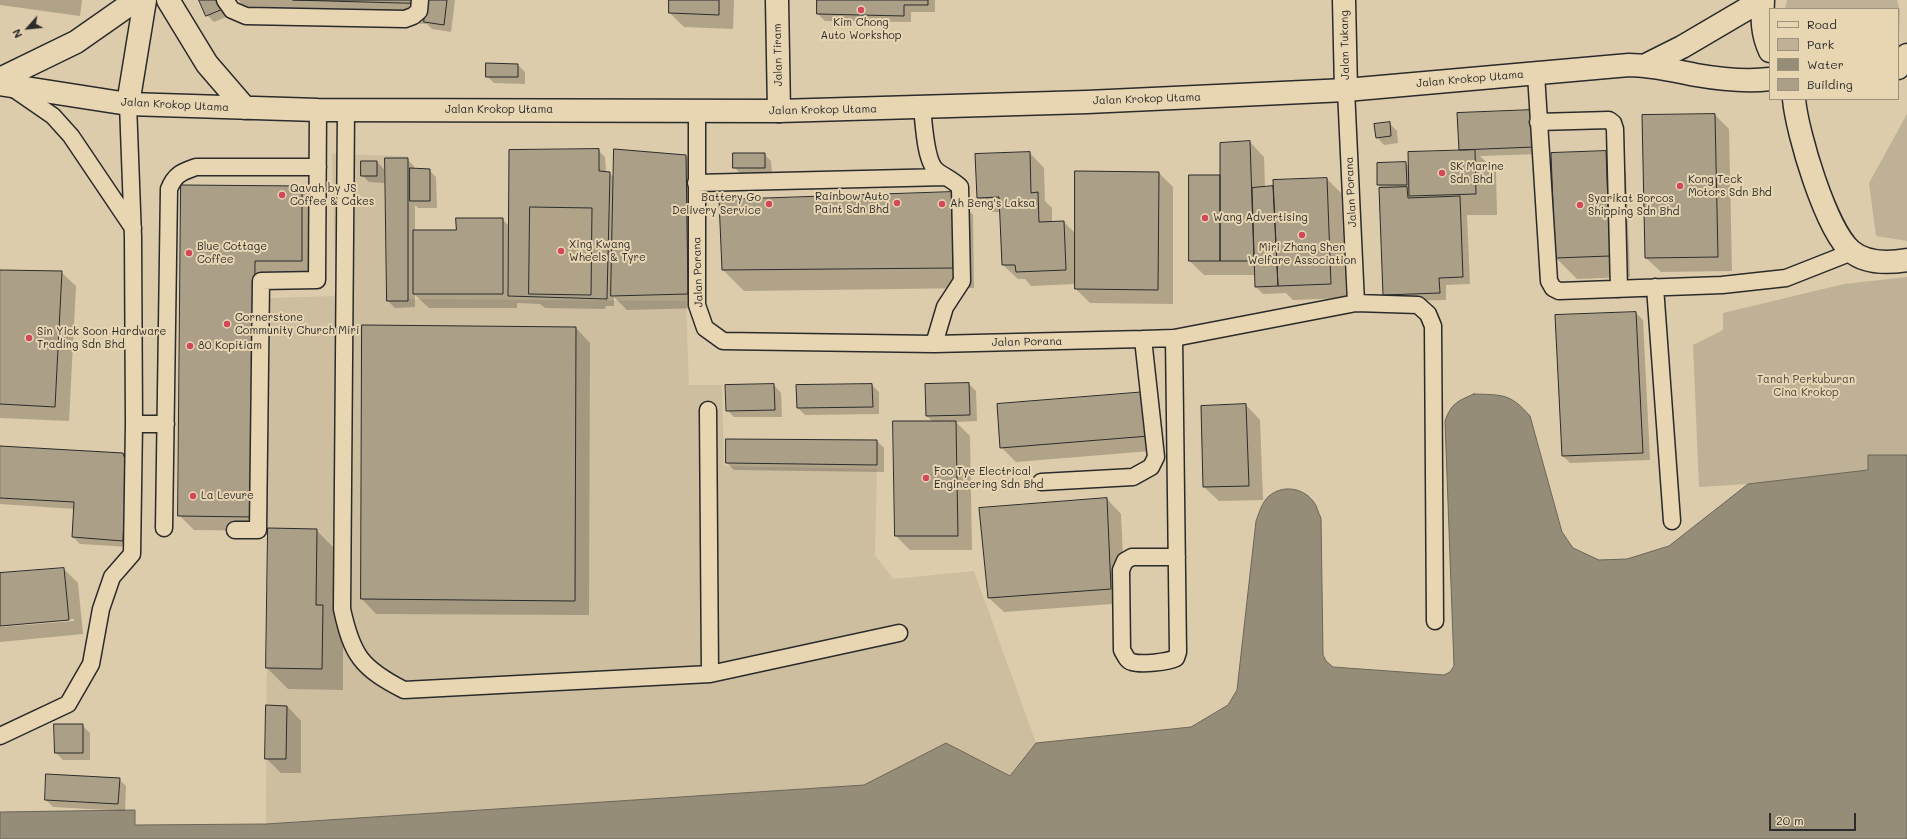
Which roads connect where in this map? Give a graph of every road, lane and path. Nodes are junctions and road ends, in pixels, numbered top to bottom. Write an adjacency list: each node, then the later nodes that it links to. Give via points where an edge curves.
1 (136, 0): 15 (street, via 76,42)
2 (145, 0): 18 (street)
3 (168, 0): 19 (street, via 207,64)
4 (225, 0): 5 (lane, via 232,10 246,16 405,19 419,11)
5 (420, 0)
6 (777, 0): 24 (street, Jalan Tiram)
7 (1344, 0): 16 (street, Jalan Tukang)
8 (1762, 0): 9 (street, via 1762,20); 11 (street, via 1682,48)
9 (1769, 49)
10 (1907, 55): 12 (street)
11 (1646, 65): 13 (street, Jalan Krokop Utama); 14 (street, via 1697,75)
12 (1899, 67)
13 (1536, 74): 16 (street, Jalan Krokop Utama); 25 (lane)
14 (1769, 79)
15 (3, 83): 18 (street, Jalan Krokop Utama); 29 (lane, via 53,116 71,136)
16 (1346, 90): 20 (street, Jalan Krokop Utama); 34 (lane, Jalan Porana)
17 (1794, 100): 30 (street, via 1796,117 1828,215 1841,240)
18 (128, 104): 19 (street, Jalan Krokop Utama); 29 (lane)
19 (245, 108): 21 (street, Jalan Krokop Utama)
20 (922, 108): 24 (street, Jalan Krokop Utama); 27 (lane, via 930,162 936,171)
21 (318, 110): 22 (street, Jalan Krokop Utama); 26 (lane)
22 (346, 110): 23 (street, Jalan Krokop Utama); 48 (lane, via 342,609 348,635 361,661 382,679 404,690)
23 (697, 110): 24 (street, Jalan Krokop Utama); 28 (lane, Jalan Porana)
24 (779, 111)
25 (1538, 122): 33 (lane, via 1549,281 1553,288 1559,291); 33 (lane, via 1609,120 1613,123)
26 (318, 167): 40 (lane, via 196,167 173,178 169,189); 44 (lane, via 317,280 261,280 258,530)
27 (946, 177): 28 (lane); 37 (lane, via 960,187 962,281 945,308)
28 (696, 183): 37 (lane, Jalan Porana, via 697,304 705,328 723,342)
29 (133, 228): 39 (lane)
30 (1852, 252): 31 (street, via 1868,259 1888,263); 32 (lane, via 1786,278 1722,285)
31 (1907, 260)
32 (1655, 287): 33 (lane); 42 (lane)
33 (1619, 289)
34 (1356, 304): 35 (lane, Jalan Porana); 46 (lane, via 1418,305 1428,314 1432,326)
35 (1174, 338): 36 (lane, Jalan Porana); 45 (lane)
36 (1143, 339): 37 (lane, Jalan Porana); 41 (lane, via 1156,457 1151,467 1133,477)
37 (934, 344)
38 (708, 410): 48 (lane)
39 (134, 424): 40 (lane); 49 (lane, via 132,554 112,577 101,609 91,664 68,704)
40 (166, 424): 43 (lane)
41 (1041, 482)
42 (1672, 521)
43 (164, 528)
44 (235, 530)
45 (1177, 557): 45 (lane, via 1176,658 1169,662 1132,662 1126,658 1122,650 1121,570 1125,561 1132,557)
46 (1435, 621)
47 (899, 633): 48 (lane)
48 (710, 674)
49 (0, 736)

